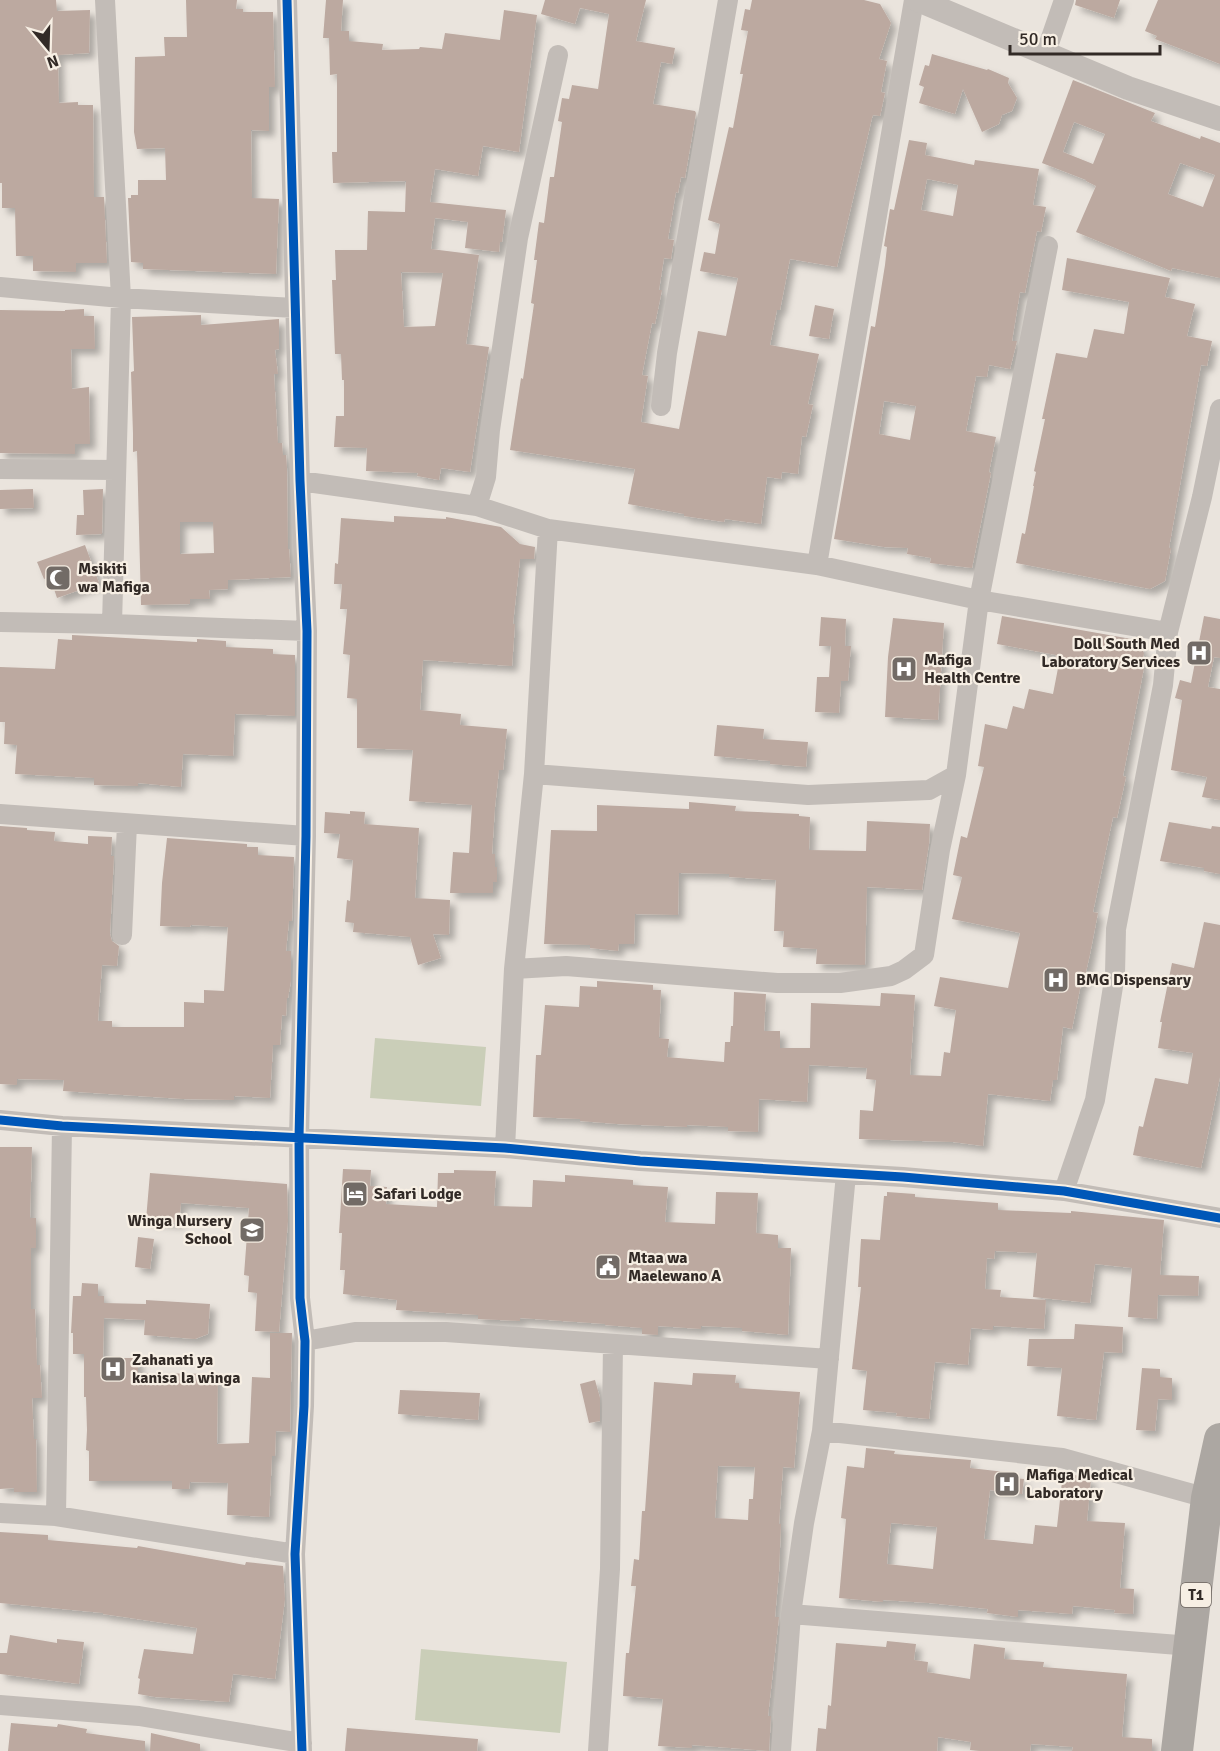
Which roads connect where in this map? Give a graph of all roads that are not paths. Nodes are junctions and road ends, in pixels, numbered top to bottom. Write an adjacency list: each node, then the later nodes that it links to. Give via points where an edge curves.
1 (105, 0): 11 (street)
2 (287, 0): 12 (street)
3 (728, 0): 13 (street)
4 (916, 0): 6 (street); 20 (street)
5 (1064, 0): 6 (street)
6 (1046, 52): 8 (street, via 1128,88)
7 (558, 56): 18 (street, via 518,238 486,477)
8 (1220, 119)
9 (1048, 246): 21 (street)
10 (0, 287): 11 (street)
11 (121, 297): 12 (street); 16 (street)
12 (295, 308): 17 (street)
13 (661, 406)
14 (1220, 409): 25 (street)
15 (0, 469): 16 (street)
16 (116, 470): 23 (street)
17 (300, 480): 18 (street); 24 (street)
18 (477, 507): 19 (street)
19 (548, 529): 20 (street); 26 (street)
20 (817, 565): 21 (street)
21 (979, 600): 25 (street); 27 (street)
22 (0, 622): 23 (street)
23 (112, 624): 24 (street)
24 (307, 631): 30 (street)
25 (1168, 632): 38 (street, via 1162,685 1116,929 1115,974 1095,1100)
26 (534, 774): 27 (street, via 808,795 929,790); 32 (street)
27 (956, 775): 32 (street, via 924,955 891,976 840,983 777,983 566,966)
28 (0, 814): 29 (street)
29 (127, 824): 30 (street); 31 (street)
30 (306, 836): 35 (street)
31 (122, 935)
32 (514, 969): 36 (street)
33 (0, 1120): 34 (street)
34 (62, 1126): 35 (street); 47 (street)
35 (299, 1138): 36 (street); 40 (street)
36 (505, 1148): 37 (street)
37 (846, 1174): 38 (street); 42 (street)
38 (1064, 1191): 39 (street)
39 (1220, 1218)
40 (304, 1341): 41 (street, via 355,1332 392,1331); 48 (street)
41 (613, 1344): 42 (street); 53 (street, via 610,1569)
42 (829, 1359): 43 (street)
43 (822, 1431): 45 (street, via 1062,1458); 49 (street)
44 (1220, 1439): 45 (highway, T1)
45 (1207, 1498): 50 (highway, T1)
46 (0, 1513): 47 (street)
47 (56, 1516): 48 (street)
48 (295, 1554): 52 (street)
49 (790, 1614): 50 (street); 54 (street)
50 (1191, 1646): 55 (highway, T1)
51 (0, 1705): 52 (street, via 139,1716)
52 (302, 1747)
53 (598, 1751)
54 (781, 1751)
55 (1177, 1751)

